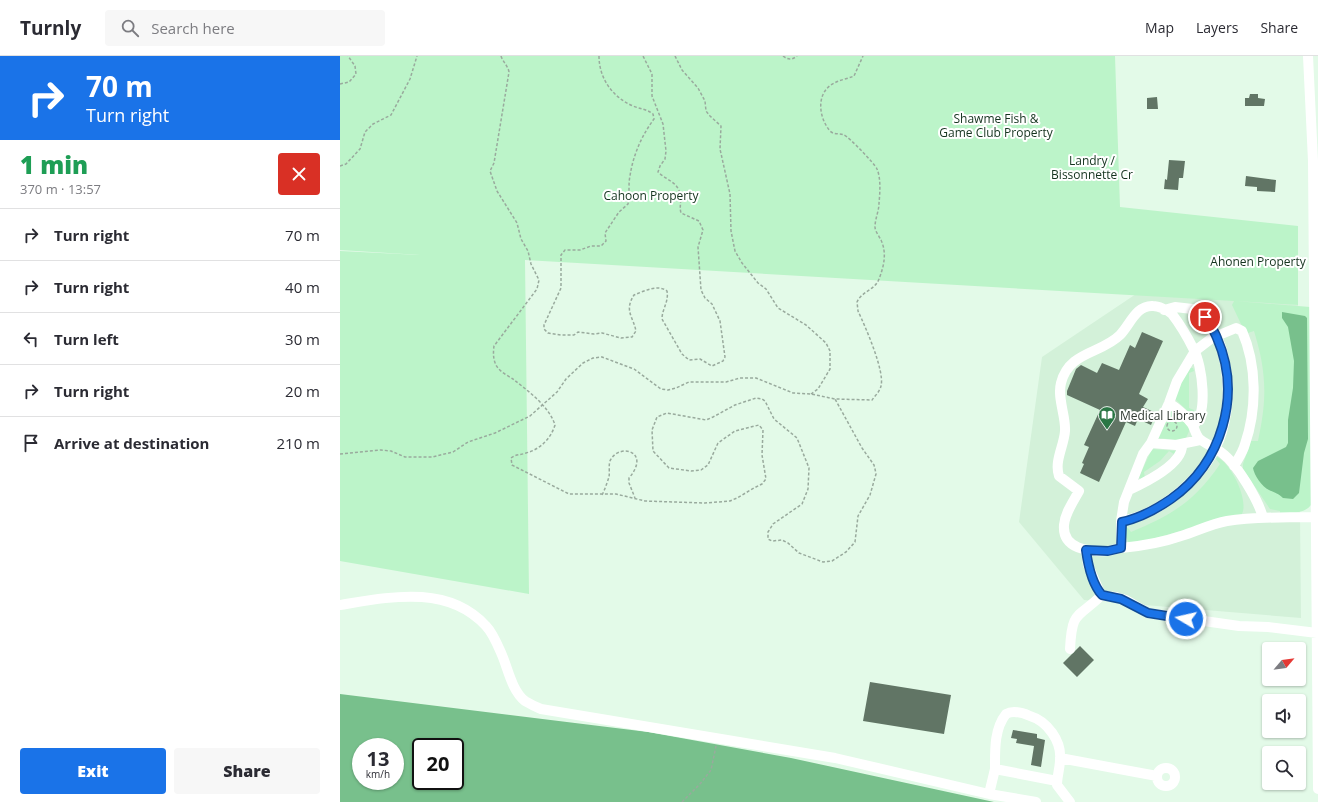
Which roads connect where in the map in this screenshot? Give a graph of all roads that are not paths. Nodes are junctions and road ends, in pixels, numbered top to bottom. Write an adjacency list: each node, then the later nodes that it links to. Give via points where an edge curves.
1 (1308, 56): 13 (street, via 1313,161)
2 (1164, 310): 3 (street, via 1176,307 1201,310); 4 (street, via 1171,313); 17 (street, via 1152,306 1136,313 1118,337 1072,363 1060,384 1065,430 1058,473 1079,492 1064,526 1071,544)
3 (1217, 336): 4 (street); 10 (street, via 1224,360 1228,397 1222,432); 11 (street, via 1236,328 1242,331 1253,373 1254,396 1249,428 1245,446)
4 (1195, 351): 5 (street, via 1177,381); 6 (street, via 1201,375 1202,394 1200,416)
5 (1169, 403): 6 (street); 8 (street)
6 (1193, 425): 7 (street)
7 (1200, 440): 9 (street); 10 (street)
8 (1151, 443): 9 (street); 12 (street, via 1143,454)
9 (1182, 444): 12 (street, via 1182,451 1170,465)
10 (1215, 448): 11 (street); 15 (street, via 1198,475 1181,491 1146,514)
11 (1234, 466): 14 (street, via 1250,490)
12 (1129, 490): 15 (street, via 1123,506)
13 (1316, 517): 14 (street); 20 (street)
14 (1263, 518): 16 (street, via 1227,521 1157,543)
15 (1122, 522): 16 (street)
16 (1121, 548): 17 (street, via 1108,551)
17 (1086, 550): 18 (street, via 1088,565)
18 (1102, 595): 20 (street, via 1121,599 1148,613 1239,626); 21 (street, via 1074,620)
19 (340, 605): 27 (street, via 391,597 425,596 451,602 476,616 487,627 515,687 524,700 541,709 835,758)
20 (1317, 633): 26 (street)
21 (1070, 649)
22 (1060, 758): 23 (street, via 1056,742 1045,724 1038,718 1009,712 1003,718 997,734); 24 (street); 25 (street)
23 (995, 769): 25 (street); 27 (street)
24 (1157, 776)
25 (1057, 781): 29 (street, via 1063,795)
26 (1318, 789)
27 (989, 794): 28 (street)
28 (1036, 802)
29 (1070, 802)

